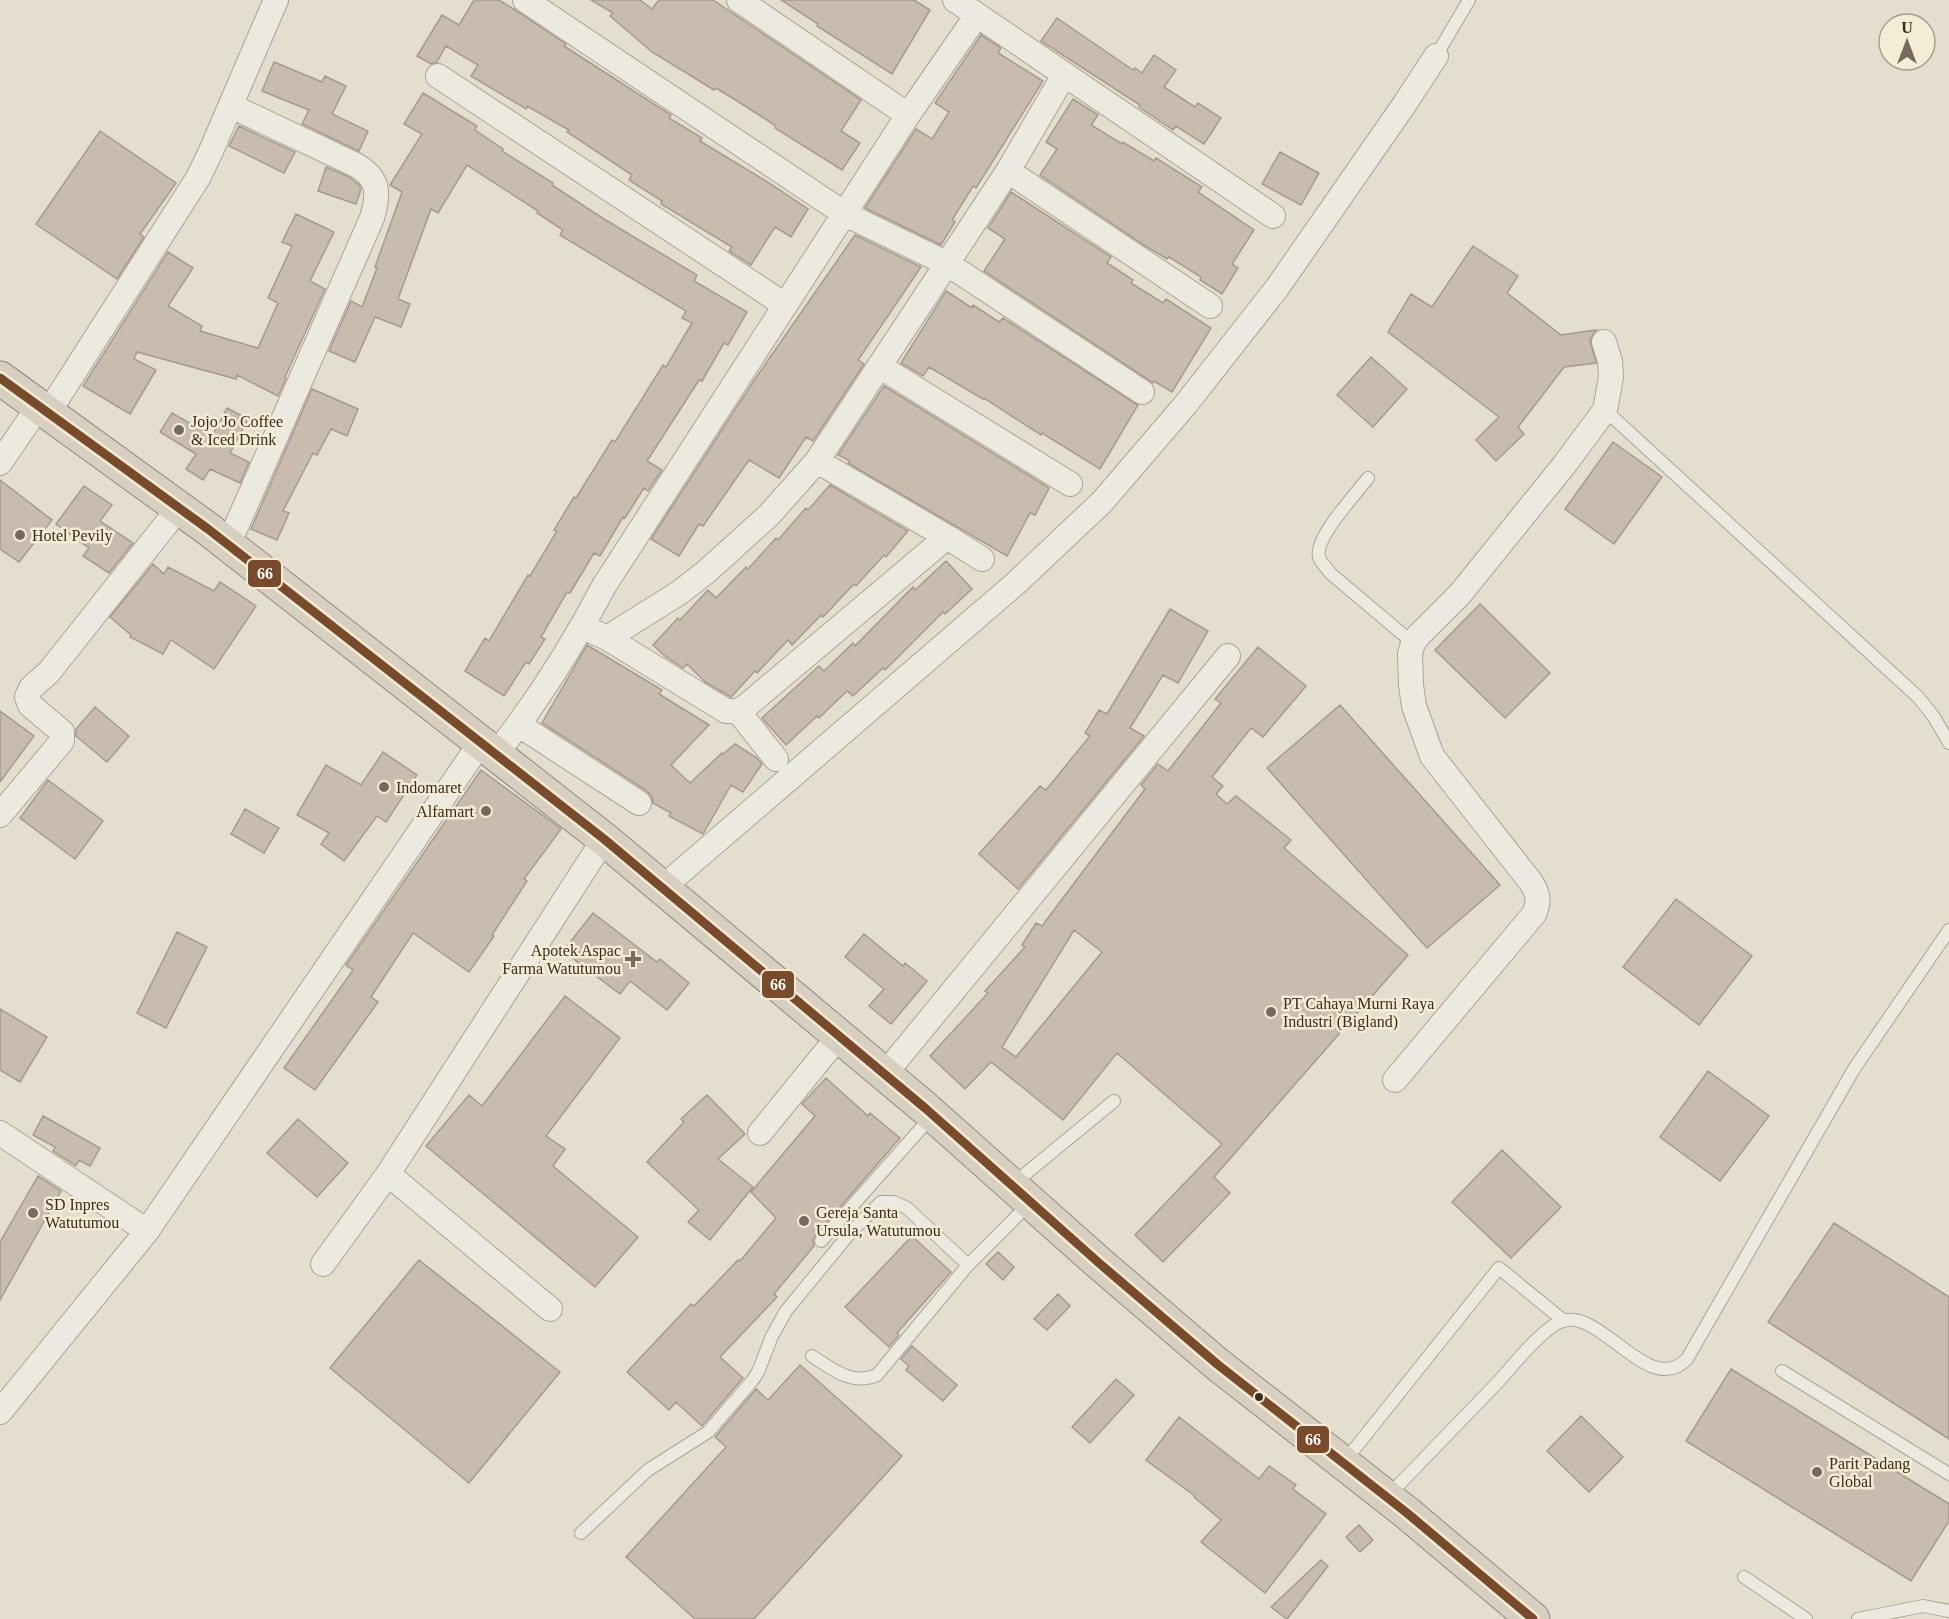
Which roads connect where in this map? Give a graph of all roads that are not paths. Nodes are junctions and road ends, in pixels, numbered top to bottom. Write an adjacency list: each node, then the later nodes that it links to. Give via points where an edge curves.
1 (276, 0): 10 (street)
2 (525, 0): 13 (street)
3 (739, 0): 11 (street)
4 (955, 0): 6 (street)
5 (1469, 0): 7 (lane)
6 (977, 15): 8 (street); 11 (street)
7 (1436, 56): 44 (street, via 1250,323 1102,502 1015,584)
8 (1064, 75): 12 (street); 14 (street)
9 (438, 76): 16 (street)
10 (231, 106): 22 (street, via 198,178); 30 (street, via 369,173 376,190 376,204)
11 (908, 115): 13 (street)
12 (1008, 171): 15 (street); 17 (street)
13 (845, 214): 15 (street); 16 (street)
14 (1274, 216)
15 (946, 263): 19 (street); 21 (street)
16 (786, 305): 32 (street, via 604,586)
17 (1210, 306)
18 (1605, 342): 23 (street, via 1611,376)
19 (879, 366): 24 (street); 27 (street)
20 (0, 378): 22 (highway)
21 (1142, 392)
22 (44, 410): 25 (street); 28 (highway)
23 (1605, 410): 34 (street, via 1460,594); 38 (lane, via 1918,697)
24 (817, 461): 29 (street); 33 (street, via 769,515 706,572)
25 (0, 463)
26 (1368, 478): 34 (lane, via 1323,536 1319,559 1330,573)
27 (1070, 484)
28 (179, 508): 30 (highway); 42 (street, via 49,672 32,688 27,697 30,705 62,732 62,741)
29 (947, 537): 31 (street); 36 (street)
30 (228, 545): 39 (highway)
31 (982, 559)
32 (583, 627): 33 (street); 37 (street)
33 (607, 638): 36 (street, via 726,711)
34 (1413, 643): 48 (street, via 1410,654 1414,706 1432,756 1536,888 1538,899 1534,914)
35 (1228, 656): 47 (street)
36 (738, 711): 40 (street)
37 (519, 725): 39 (street); 41 (street)
38 (1949, 743)
39 (488, 748): 43 (highway); 55 (street)
40 (776, 759)
41 (639, 803)
42 (0, 815)
43 (604, 839): 44 (highway); 53 (street)
44 (663, 888): 46 (highway)
45 (1949, 930): 60 (lane, via 1854,1069 1687,1359 1680,1366 1662,1370 1587,1325)
46 (839, 1036): 47 (highway); 52 (street)
47 (884, 1075): 50 (highway)
48 (1395, 1080)
49 (1114, 1101): 54 (lane)
50 (933, 1115): 54 (highway); 56 (lane)
51 (0, 1133): 55 (street)
52 (760, 1133)
53 (388, 1174): 57 (street); 59 (street)
54 (1022, 1193): 58 (lane); 64 (highway, via 1217,1364)
55 (147, 1231): 63 (street)
56 (821, 1241)
57 (323, 1264)
58 (968, 1265): 61 (lane, via 877,1375 865,1379 846,1377); 67 (lane, via 907,1208 881,1202 850,1233 786,1311 758,1372 708,1432 648,1470)
59 (550, 1309)
60 (1564, 1320): 64 (lane, via 1499,1268); 66 (lane, via 1519,1360)
61 (812, 1356)
62 (1782, 1371): 65 (lane)
63 (0, 1412)
64 (1343, 1463): 66 (highway)
65 (1949, 1474)
66 (1387, 1497): 70 (highway)
67 (581, 1533)
68 (1744, 1577): 71 (lane)
69 (1949, 1611): 72 (lane, via 1923,1606)
70 (1533, 1619)
71 (1806, 1619)
72 (1858, 1619)

